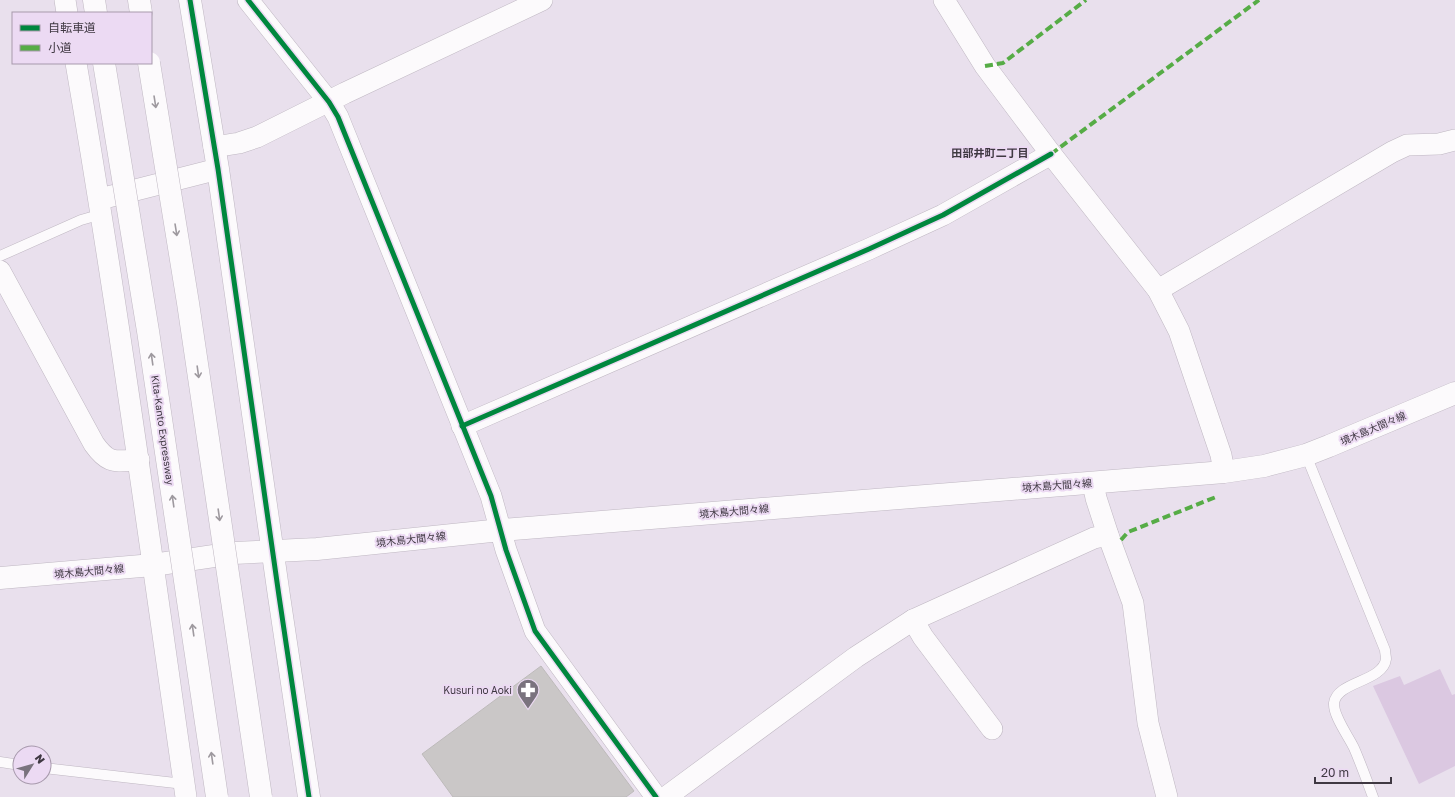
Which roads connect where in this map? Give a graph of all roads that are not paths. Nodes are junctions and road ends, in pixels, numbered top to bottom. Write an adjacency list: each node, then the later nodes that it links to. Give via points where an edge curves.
1 (65, 0): 8 (street)
2 (94, 0): 9 (main road)
3 (139, 0): 10 (main road)
4 (190, 0): 16 (main road)
5 (248, 0): 14 (street)
6 (542, 0): 14 (street)
7 (944, 0): 17 (street, via 985,66)
8 (67, 12)
9 (96, 12)
10 (141, 12)
11 (76, 64): 19 (street)
12 (104, 64): 40 (main road, Kita-Kanto Expressway, one-way to 12, bridge, via 147,323)
13 (149, 64): 41 (main road, one-way to 41, bridge, via 189,311)
14 (329, 102): 16 (street, via 257,137); 24 (street, via 338,117)
15 (1455, 140): 22 (street, via 1439,144 1407,145 1392,152)
16 (214, 147): 18 (main road)
17 (1051, 154): 22 (street); 24 (street, via 943,215)
18 (218, 170): 19 (street); 31 (main road)
19 (100, 206): 20 (lane, via 81,220); 26 (street)
20 (0, 256)
21 (0, 271): 26 (street, via 94,444 110,460)
22 (1158, 290): 27 (street, via 1179,331 1221,455)
23 (1455, 393): 25 (main road, 境木島大間々線)
24 (462, 426): 29 (street, via 491,496)
25 (1306, 455): 27 (main road, 境木島大間々線); 46 (lane, via 1385,650 1386,660 1382,667 1374,675 1343,690 1336,697 1334,705)
26 (139, 460): 32 (street)
27 (1224, 472): 28 (main road, 境木島大間々線)
28 (1093, 483): 29 (main road, 境木島大間々線); 30 (street)
29 (501, 530): 31 (main road, 境木島大間々線, via 317,549); 43 (street, via 535,631)
30 (1108, 535): 34 (street, via 1094,538); 45 (street, via 1133,603 1148,723)
31 (273, 551): 32 (main road, 境木島大間々線, via 234,553); 42 (main road)
32 (153, 565): 33 (main road, 境木島大間々線); 39 (street)
33 (0, 578)
34 (913, 620): 35 (street); 44 (street, via 856,657)
35 (992, 729)
36 (0, 762): 37 (lane)
37 (12, 764)
38 (52, 769): 39 (lane)
39 (185, 791)
40 (217, 797)
41 (261, 797)
42 (310, 797)
43 (656, 797)
44 (666, 797)
45 (1167, 797)
46 (1373, 797)

